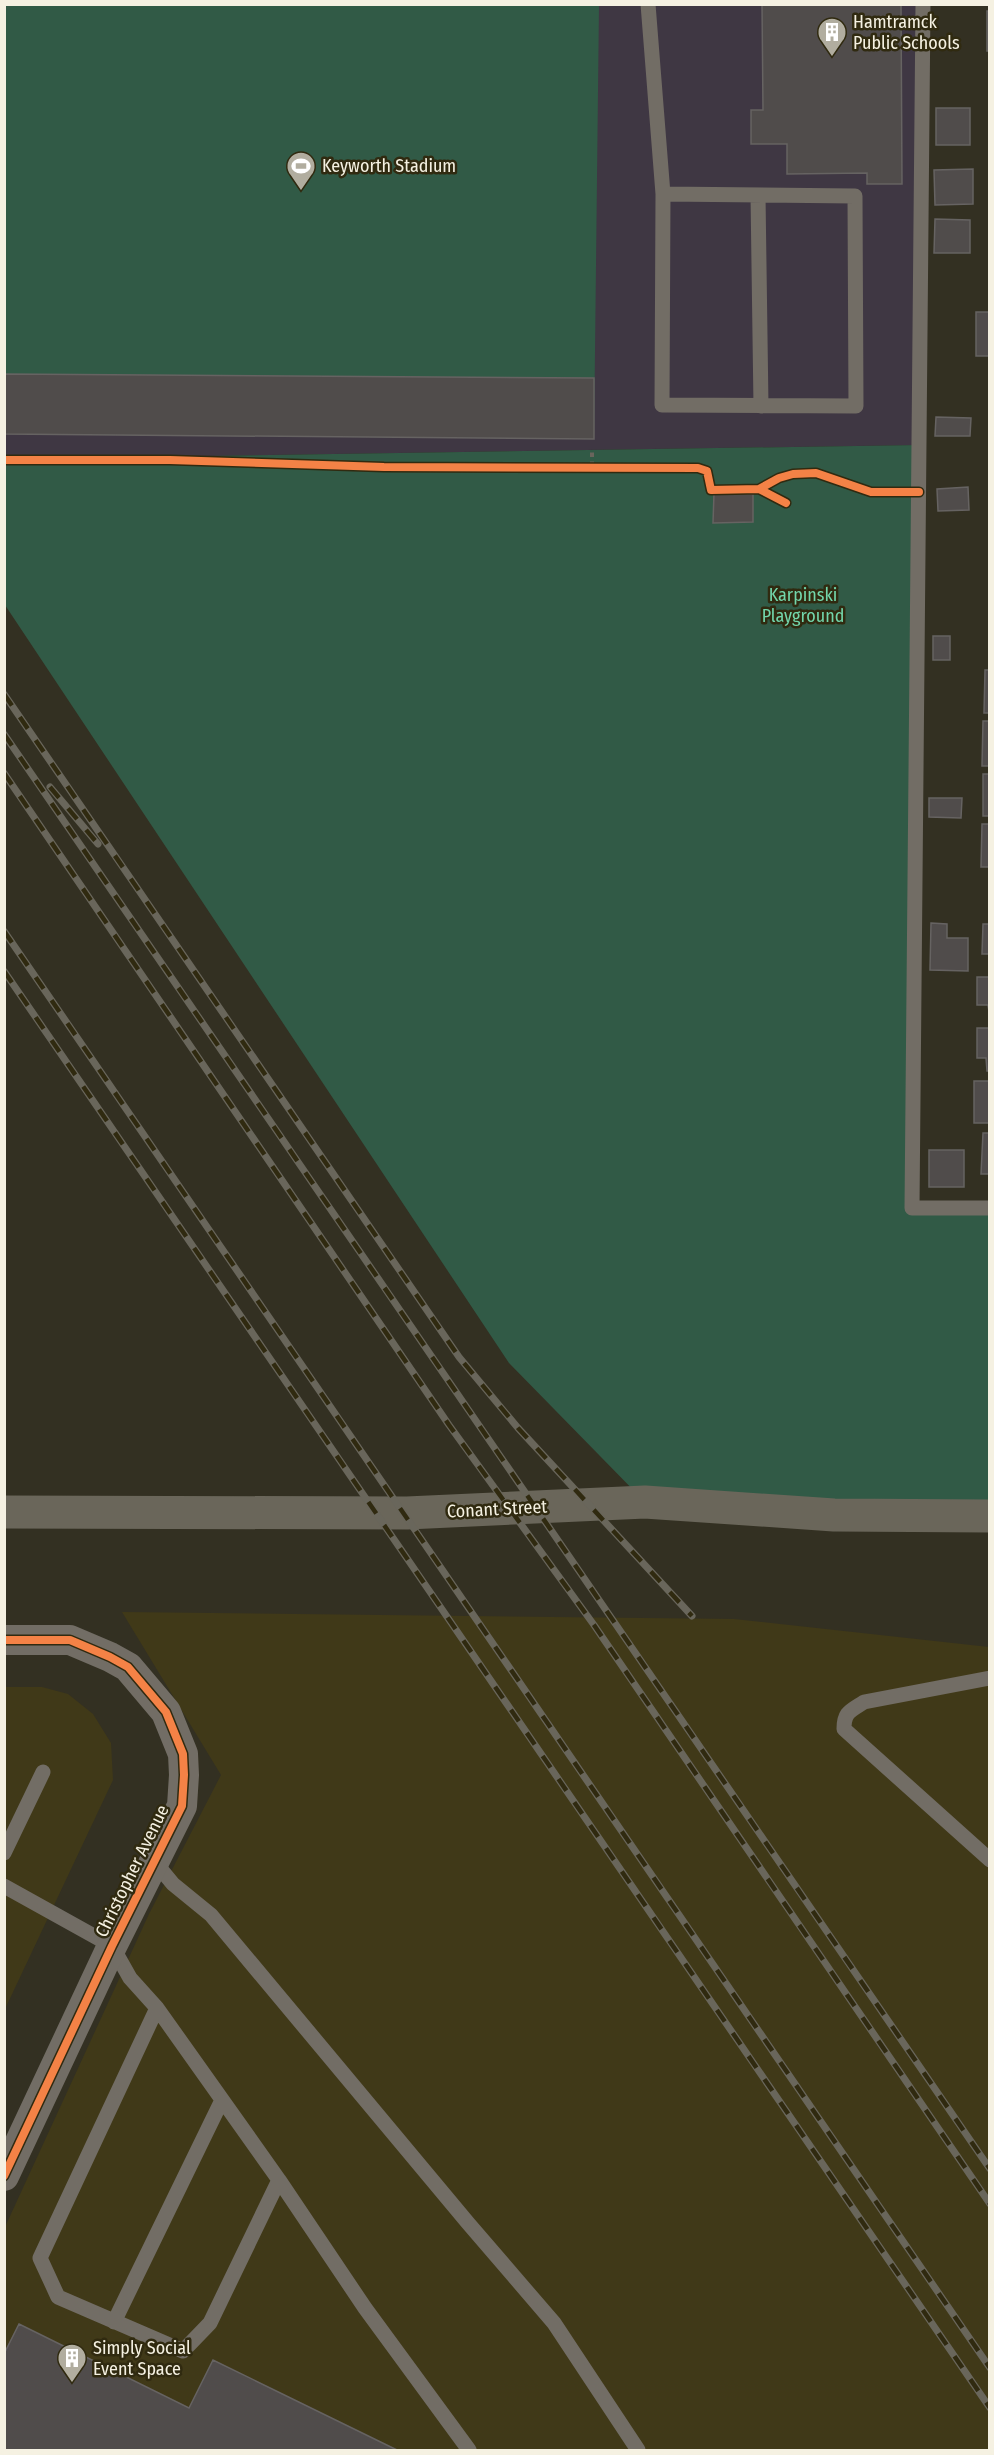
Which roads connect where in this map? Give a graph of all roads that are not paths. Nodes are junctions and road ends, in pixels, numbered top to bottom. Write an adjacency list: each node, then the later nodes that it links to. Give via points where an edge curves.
1 (648, 4): 3 (lane)
2 (923, 4): 6 (lane, via 912,1208)
3 (663, 194): 4 (lane); 5 (lane, via 662,405)
4 (758, 195): 5 (lane); 5 (lane, via 855,196 856,406)
5 (761, 406)
6 (990, 1208)
7 (4, 1512): 8 (main road, Conant Street, via 407,1513 645,1502 834,1515)
8 (990, 1516)
9 (4, 1640): 14 (street, Christopher Avenue, via 70,1640 97,1650 136,1674 166,1712 183,1754 182,1806)
10 (990, 1678): 13 (lane, via 864,1702 848,1712 844,1730)
11 (44, 1772): 12 (lane)
12 (4, 1853)
13 (990, 1860)
14 (154, 1861): 16 (street, Christopher Avenue); 23 (lane, via 173,1884 211,1915 554,2323)
15 (4, 1886): 16 (lane)
16 (112, 1946): 17 (lane, via 130,1978); 19 (street, Christopher Avenue)
17 (157, 2008): 18 (lane); 21 (lane, via 40,2258 58,2297)
18 (222, 2100): 20 (lane); 21 (lane)
19 (4, 2176)
20 (279, 2180): 21 (lane, via 210,2323 183,2351); 22 (lane, via 365,2308)
21 (114, 2322)
22 (469, 2451)
23 (638, 2451)

